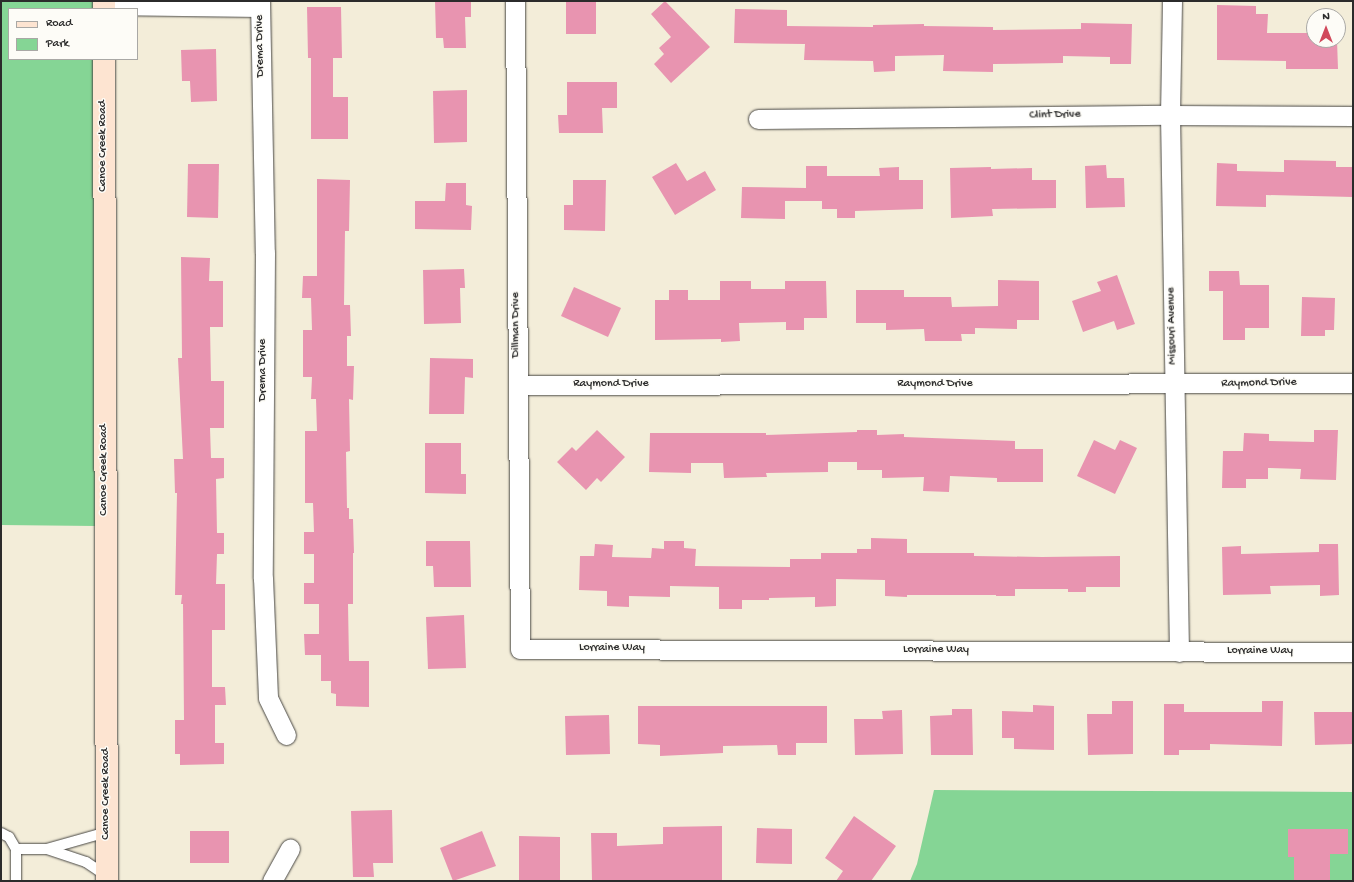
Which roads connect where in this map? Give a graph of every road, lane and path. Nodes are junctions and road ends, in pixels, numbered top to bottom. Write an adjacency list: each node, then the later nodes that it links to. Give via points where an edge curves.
1 (515, 1): 10 (street, Dillman Drive)
2 (1172, 1): 6 (street, Missouri Avenue)
3 (260, 4): 4 (street); 15 (street, Drema Drive, via 265,253 263,578 268,698)
4 (104, 5)
5 (104, 60): 16 (main road, Canoe Creek Road)
6 (1170, 115): 7 (street, Clint Drive); 8 (street, Clint Drive); 11 (street, Missouri Avenue)
7 (1353, 116)
8 (758, 119)
9 (1353, 383): 11 (street, Raymond Drive)
10 (518, 384): 11 (street, Raymond Drive); 12 (street, Dillman Drive)
11 (1174, 384): 13 (street, Missouri Avenue)
12 (520, 649): 13 (street, Lorraine Way)
13 (1179, 652): 14 (street, Lorraine Way)
14 (1353, 652)
15 (286, 735)
16 (107, 832): 19 (lane); 21 (main road, Canoe Creek Road)
17 (1, 833): 18 (lane, via 9,837)
18 (16, 849): 19 (lane); 22 (lane)
19 (47, 849): 21 (lane, via 86,862)
20 (290, 849): 23 (street)
21 (107, 878)
22 (16, 881)
23 (272, 881)

